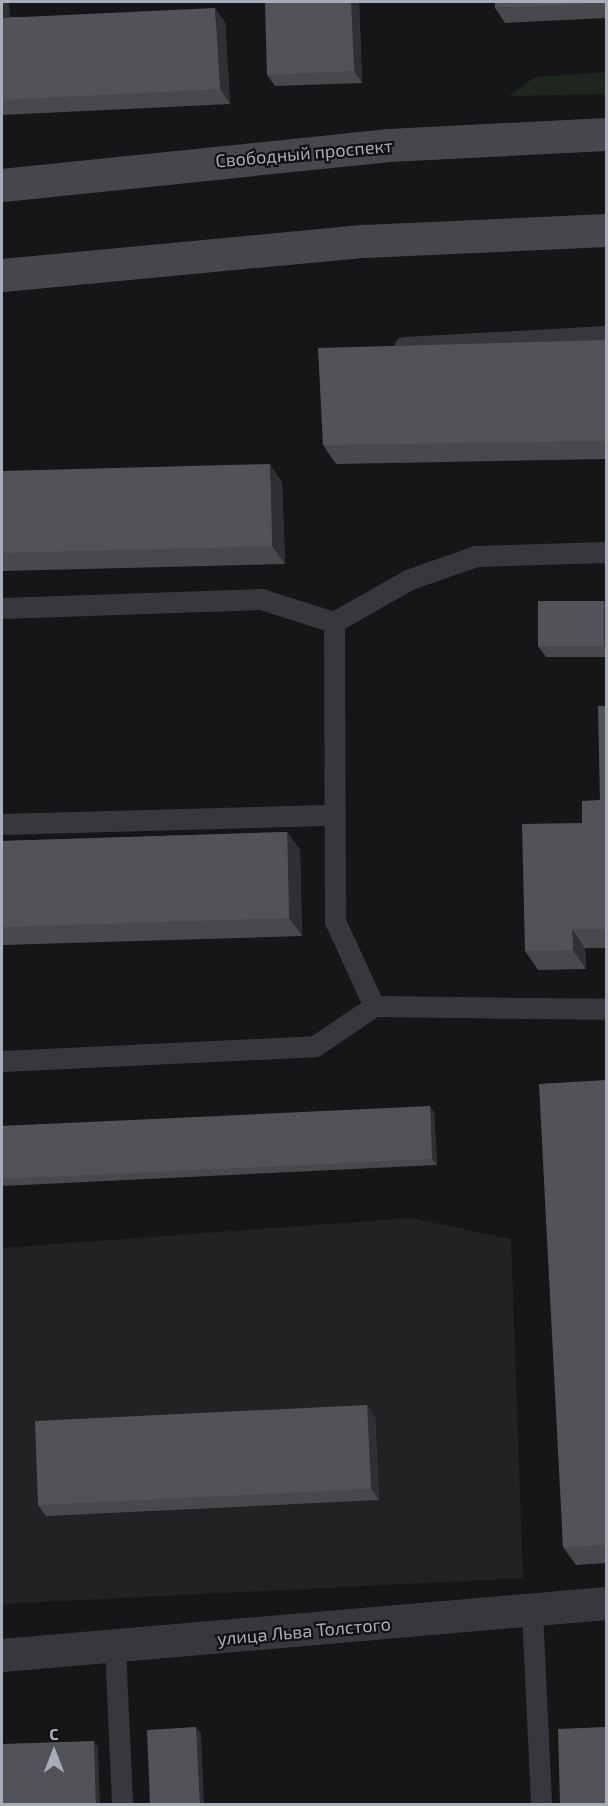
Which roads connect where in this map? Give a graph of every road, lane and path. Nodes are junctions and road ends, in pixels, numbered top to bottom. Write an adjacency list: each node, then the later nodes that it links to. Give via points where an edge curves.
1 (606, 134): 2 (main road, Свободный проспект, via 389,145)
2 (2, 185)
3 (606, 230): 4 (main road, via 364,241)
4 (2, 275)
5 (606, 336): 6 (lane)
6 (386, 348)
7 (606, 552): 9 (lane, via 476,556 410,579)
8 (2, 608): 9 (lane, via 261,599)
9 (334, 622): 10 (lane)
10 (333, 815): 11 (lane); 12 (lane, via 335,921)
11 (2, 824)
12 (374, 1006): 13 (lane); 14 (lane, via 315,1046)
13 (606, 1009)
14 (2, 1061)
15 (606, 1603): 16 (street, улица Льва Толстого)
16 (532, 1611): 17 (street, улица Льва Толстого); 20 (lane)
17 (115, 1648): 18 (street, улица Льва Толстого); 19 (lane)
18 (2, 1655)
19 (122, 1804)
20 (541, 1804)

